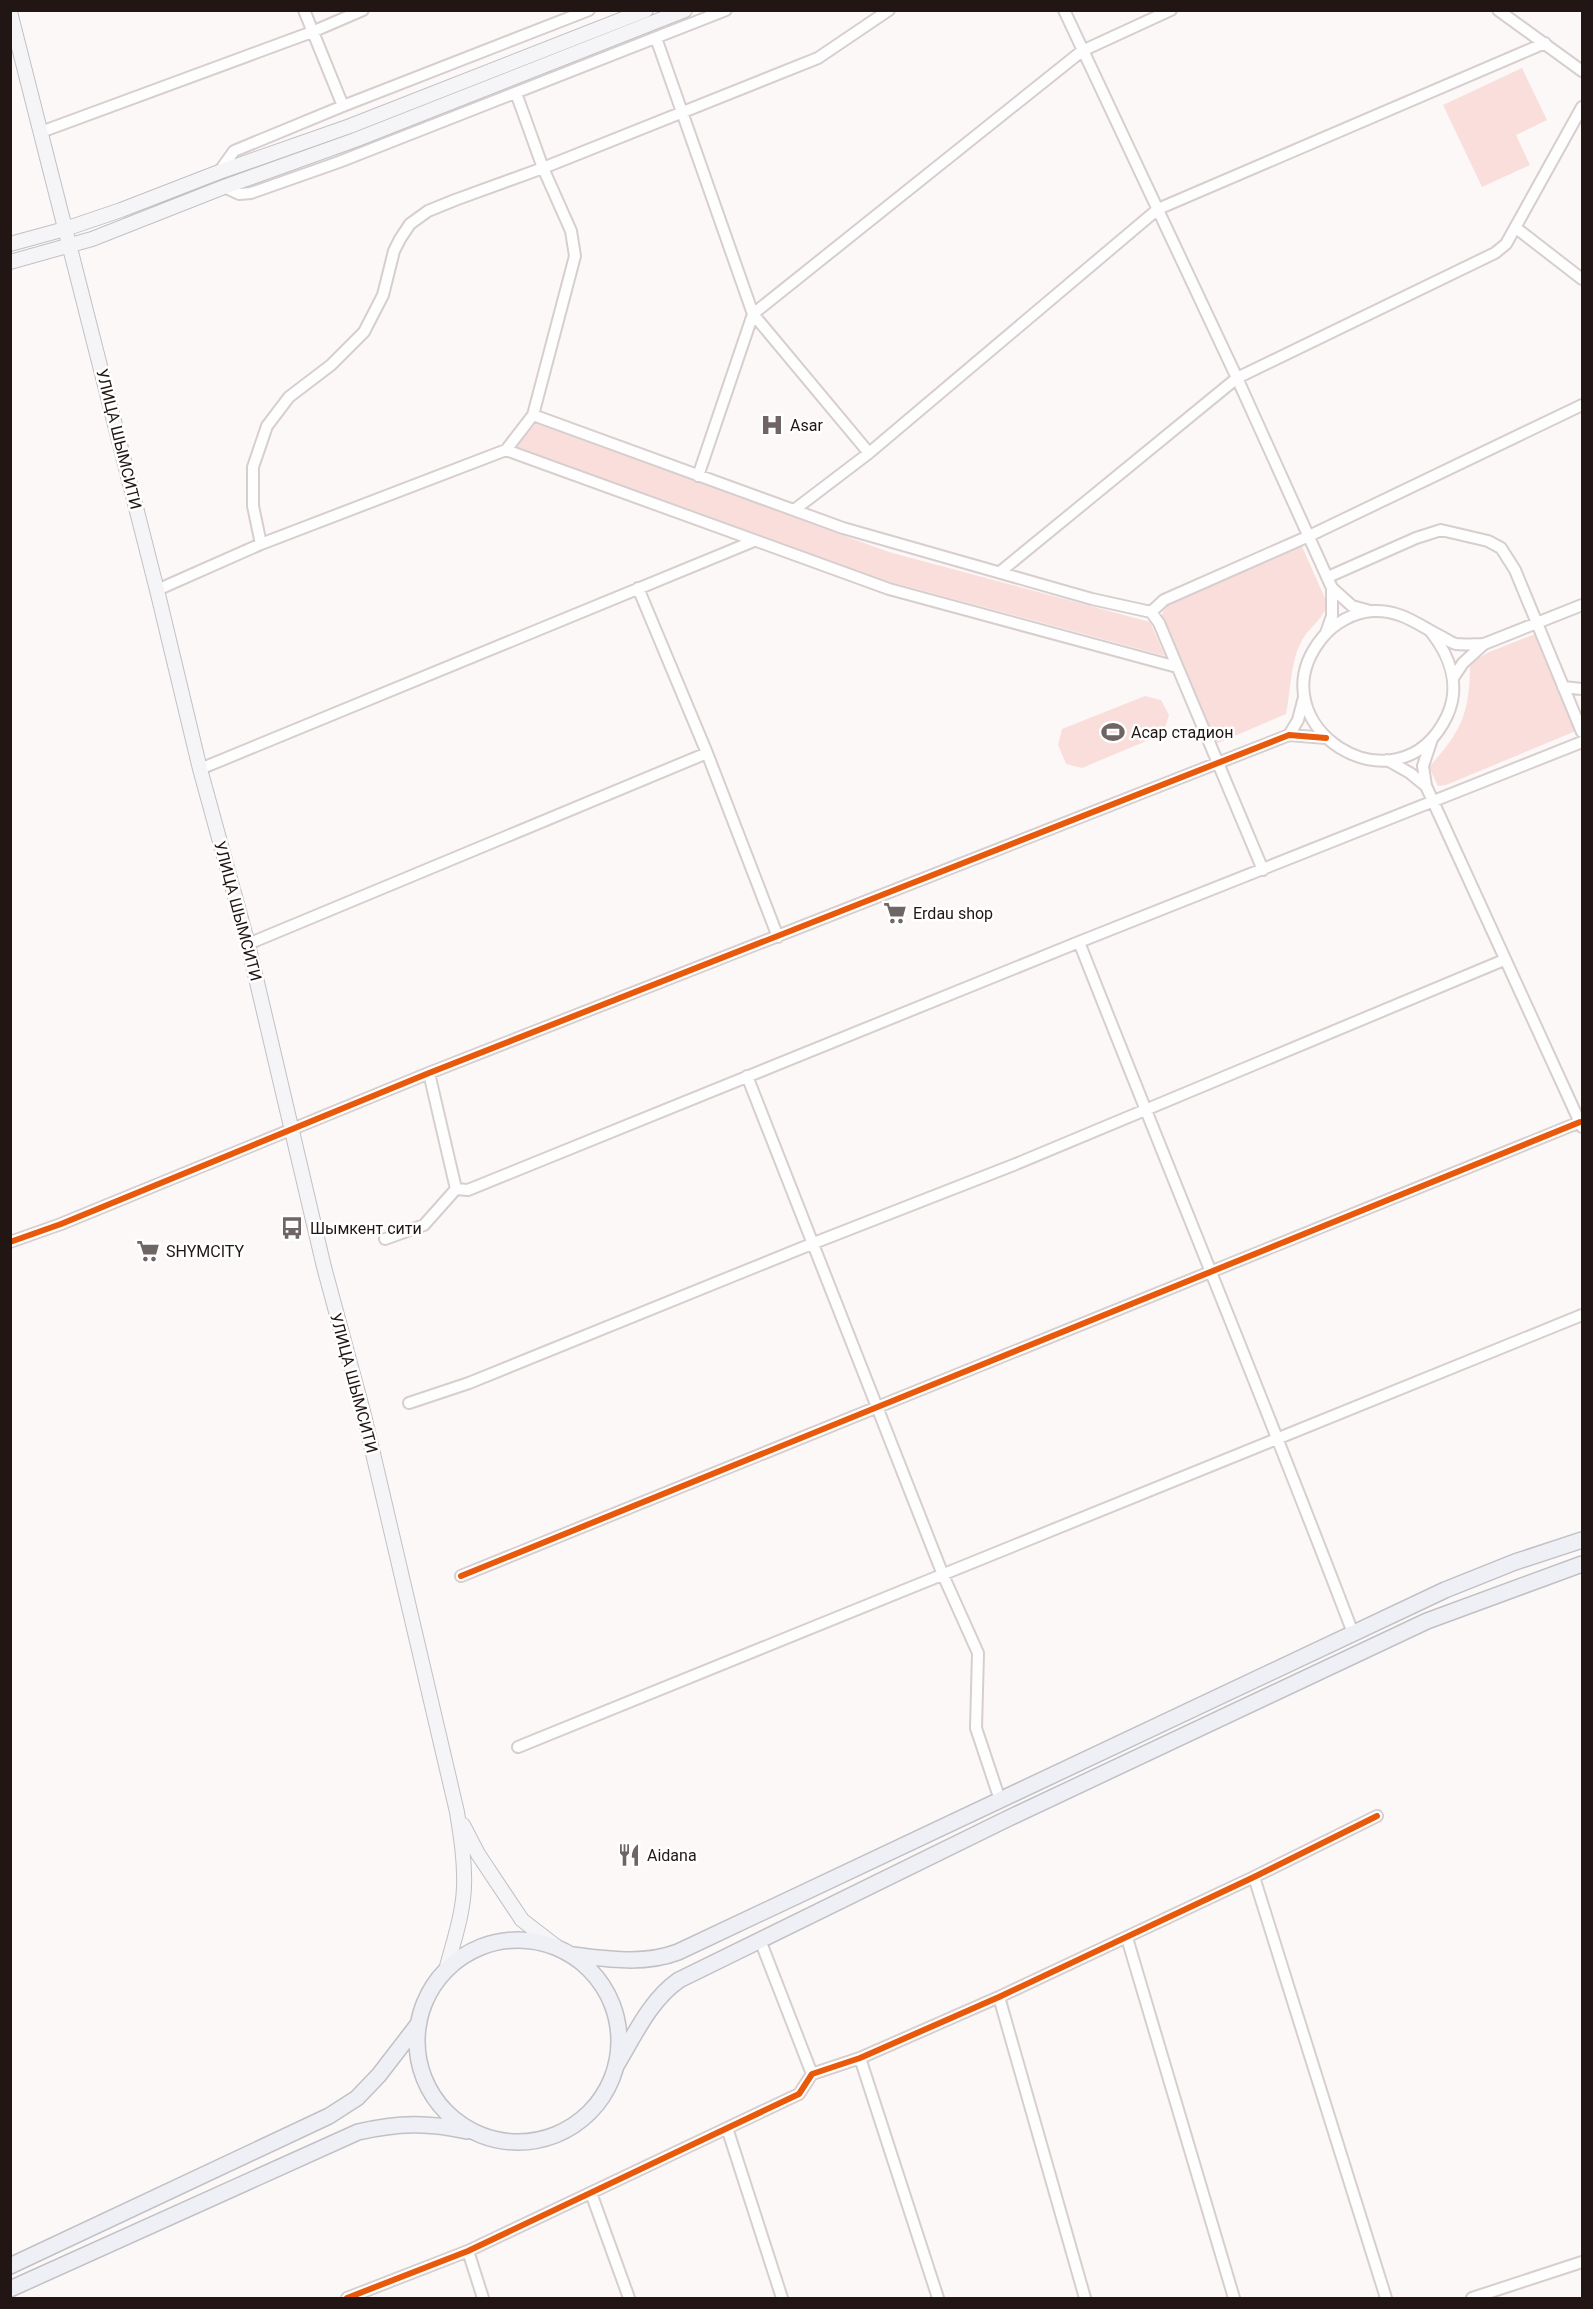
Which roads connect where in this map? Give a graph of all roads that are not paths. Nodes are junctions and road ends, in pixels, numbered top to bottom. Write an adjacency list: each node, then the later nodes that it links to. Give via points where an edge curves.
1 (304, 10): 12 (street)
2 (363, 10): 12 (street)
3 (589, 10): 18 (street)
4 (646, 10): 23 (main road, via 350,126)
5 (685, 10): 24 (main road, via 355,141)
6 (726, 10): 13 (street)
7 (889, 10): 20 (street, via 818,58)
8 (1064, 10): 15 (street)
9 (1171, 10): 15 (street)
10 (1498, 10): 14 (street)
11 (10, 12): 21 (main road, УЛИЦА ШЫМСИТИ)
12 (312, 32): 18 (street); 21 (street)
13 (656, 38): 17 (street); 20 (street)
14 (1545, 43): 16 (street); 25 (street)
15 (1082, 51): 25 (street); 32 (street)
16 (1582, 71)
17 (516, 93): 22 (street); 24 (street, via 251,193 239,194)
18 (343, 106): 23 (street, via 234,151)
19 (1582, 107): 26 (street)
20 (682, 113): 22 (street); 32 (street)
21 (41, 132): 27 (main road, УЛИЦА ШЫМСИТИ)
22 (543, 168): 35 (street, via 571,231 575,256); 42 (street, via 428,211 410,224 394,251 383,295 364,332 332,365 288,397 267,426 253,467 253,506)
23 (219, 172): 27 (main road)
24 (224, 186): 29 (main road)
25 (1158, 209): 33 (street); 37 (street)
26 (1516, 228): 31 (street); 33 (street, via 1495,253)
27 (65, 229): 28 (main road); 29 (main road, УЛИЦА ШЫМСИТИ)
28 (10, 244)
29 (70, 246): 30 (main road); 47 (main road, УЛИЦА ШЫМСИТИ)
30 (10, 262)
31 (1582, 279)
32 (753, 314): 37 (street); 38 (street)
33 (1237, 378): 40 (street); 43 (street)
34 (1582, 405): 40 (street)
35 (533, 415): 36 (street); 38 (street)
36 (506, 450): 41 (street); 42 (street)
37 (869, 453): 39 (street)
38 (699, 476): 39 (street)
39 (794, 510): 43 (street, via 843,528)
40 (1309, 536): 44 (street); 50 (street, via 1164,600)
41 (754, 541): 45 (street); 55 (street, via 889,590)
42 (261, 544): 47 (street)
43 (1000, 572): 50 (street)
44 (1328, 577): 46 (street); 51 (street, via 1440,530 1488,541 1501,548)
45 (639, 588): 65 (street); 68 (street)
46 (1332, 588): 49 (street, via 1352,606); 53 (street, via 1332,616)
47 (158, 590): 68 (main road, УЛИЦА ШЫМСИТИ)
48 (1582, 605): 51 (street)
49 (1371, 611): 52 (street, via 1404,615); 53 (street, via 1339,622)
50 (1151, 612): 55 (street)
51 (1538, 624): 54 (street); 57 (street)
52 (1431, 632): 54 (street, via 1455,644); 56 (street, via 1443,646)
53 (1326, 633): 59 (street, via 1308,661)
54 (1484, 644): 56 (street, via 1462,663)
55 (1177, 666): 67 (street)
56 (1453, 678): 63 (street, via 1449,711)
57 (1563, 687): 58 (street); 60 (street)
58 (1582, 689)
59 (1304, 694): 61 (street, via 1298,720); 62 (street, via 1315,725)
60 (1582, 732)
61 (1288, 735): 62 (street); 67 (street)
62 (1326, 738): 66 (street, via 1354,756)
63 (1432, 739): 66 (street, via 1419,749); 69 (street, via 1423,766)
64 (1582, 742): 70 (street)
65 (707, 753): 72 (street); 74 (street)
66 (1387, 760): 69 (street)
67 (1218, 763): 71 (street); 72 (street)
68 (200, 769): 74 (main road, УЛИЦА ШЫМСИТИ)
69 (1426, 786): 70 (street)
70 (1435, 802): 71 (street); 75 (street)
71 (1263, 870): 73 (street)
72 (778, 937): 76 (street)
73 (1079, 942): 77 (street); 78 (street)
74 (248, 944): 80 (main road, УЛИЦА ШЫМСИТИ)
75 (1504, 960): 78 (street); 79 (street)
76 (429, 1073): 80 (street); 81 (street)
77 (747, 1076): 81 (street, via 468,1190); 84 (street)
78 (1145, 1110): 84 (street); 85 (street)
79 (1581, 1125): 85 (street)
80 (292, 1129): 83 (street); 97 (main road, УЛИЦА ШЫМСИТИ, via 367,1426)
81 (456, 1188): 82 (street, via 424,1225)
82 (385, 1239)
83 (10, 1242)
84 (814, 1243): 87 (street, via 469,1383); 88 (street)
85 (1212, 1272): 88 (street); 89 (street)
86 (1582, 1315): 89 (street)
87 (409, 1403)
88 (877, 1407): 92 (street); 93 (street)
89 (1279, 1439): 92 (street); 94 (street)
90 (1582, 1540): 94 (highway, via 1445,1590)
91 (1582, 1564): 101 (highway, via 1416,1626)
92 (943, 1575): 95 (street); 96 (street, via 978,1653 975,1728)
93 (461, 1576)
94 (1353, 1633): 96 (highway)
95 (518, 1747)
96 (1000, 1800): 103 (highway, via 664,1957 615,1960)
97 (457, 1812): 102 (main road, УЛИЦА ШЫМСИТИ, via 478,1854 522,1920); 104 (main road, УЛИЦА ШЫМСИТИ, via 465,1888)
98 (1377, 1816): 99 (street)
99 (1254, 1877): 100 (street); 124 (street)
100 (1127, 1938): 105 (street); 123 (street)
101 (760, 1940): 108 (highway, via 666,1989); 109 (street)
102 (557, 1947): 103 (highway); 104 (highway, via 528,1940 498,1942 470,1952)
103 (573, 1955): 108 (highway, via 596,1976 612,2003 619,2034)
104 (446, 1970): 106 (highway, via 424,2004)
105 (999, 1997): 107 (street); 122 (street)
106 (419, 2023): 111 (highway, via 418,2055 431,2091 446,2111); 115 (highway, via 357,2098 329,2116)
107 (860, 2058): 109 (street); 121 (street)
108 (616, 2066): 111 (highway, via 600,2099 562,2131 539,2139 514,2141)
109 (813, 2074): 110 (street, via 799,2094)
110 (727, 2128): 112 (street); 120 (street)
111 (478, 2133): 116 (highway, via 419,2123 358,2132)
112 (591, 2193): 113 (street); 119 (street)
113 (468, 2251): 117 (street); 118 (street)
114 (1582, 2262): 125 (street)
115 (10, 2266)
116 (10, 2289)
117 (347, 2298)
118 (483, 2298)
119 (629, 2298)
120 (782, 2298)
121 (938, 2298)
122 (1085, 2298)
123 (1234, 2298)
124 (1386, 2298)
125 (1472, 2298)

